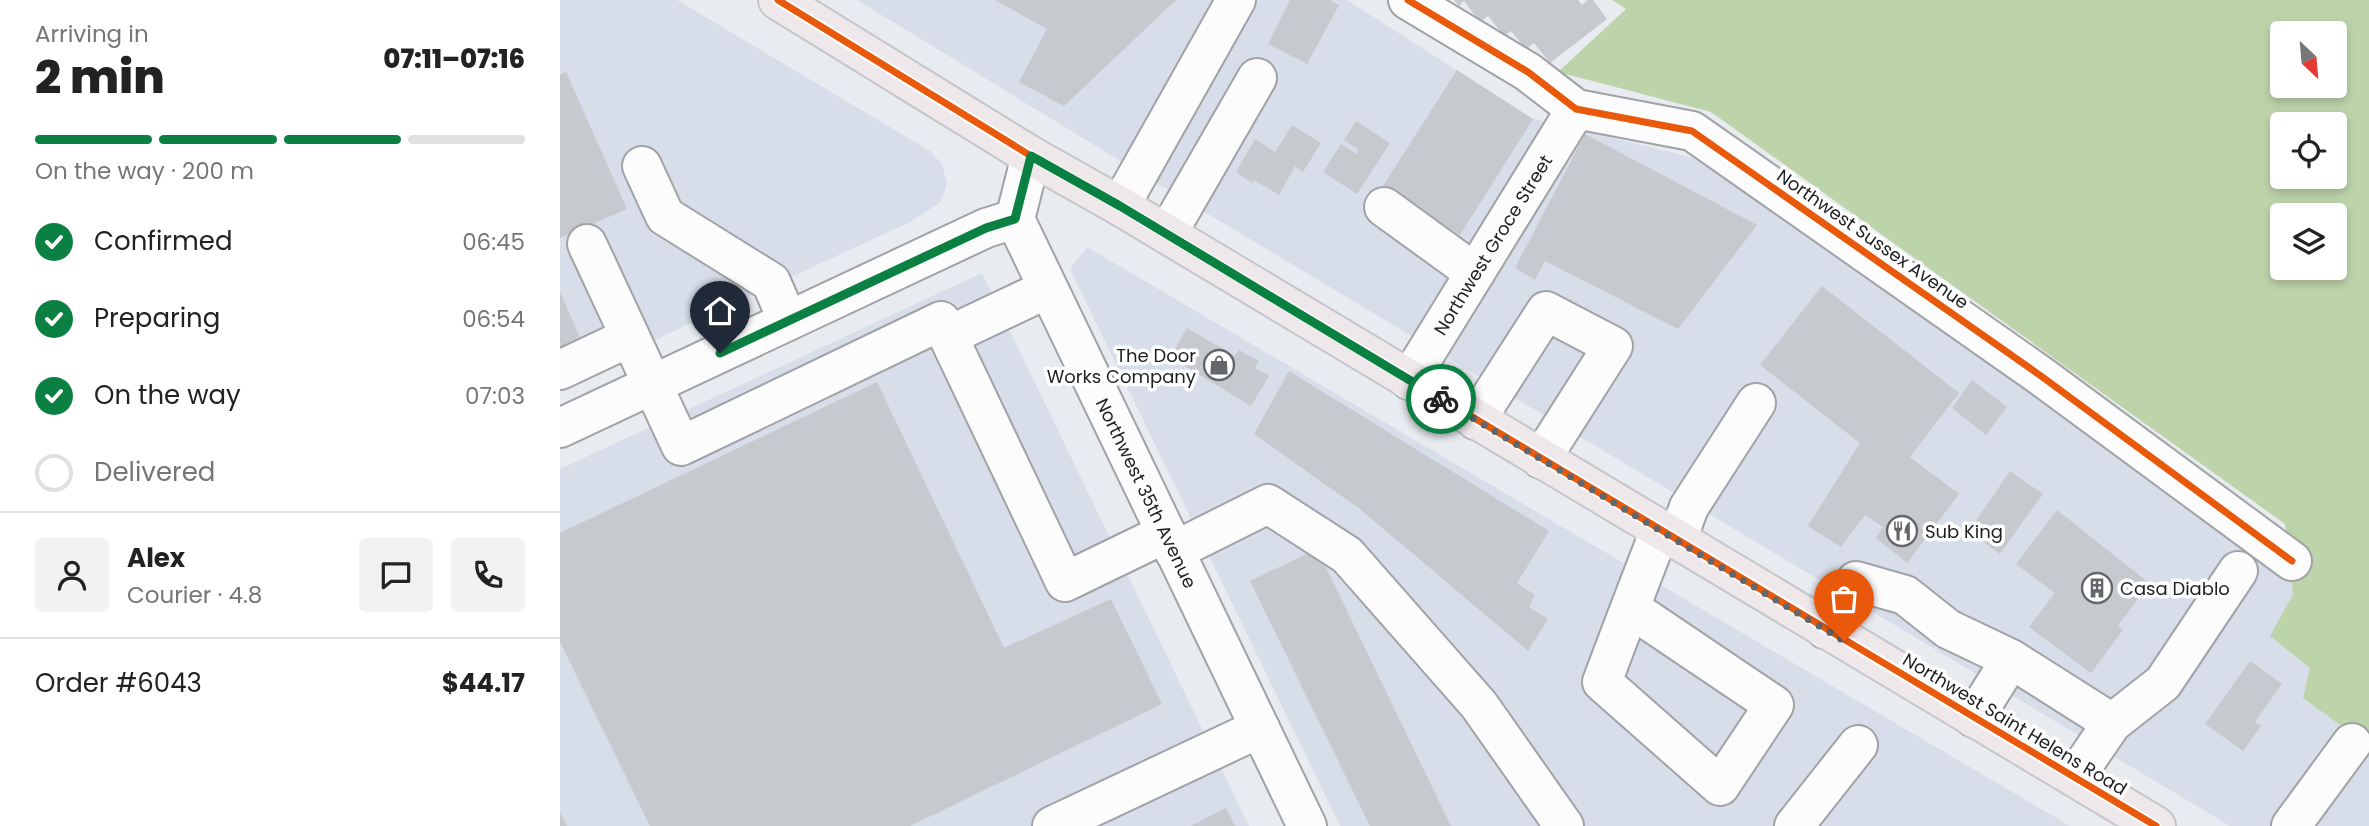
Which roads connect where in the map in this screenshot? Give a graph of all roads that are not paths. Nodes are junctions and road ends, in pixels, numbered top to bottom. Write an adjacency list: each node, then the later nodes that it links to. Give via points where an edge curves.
1 (778, 0): 6 (main road, Northwest Saint Helens Road)
2 (1236, 0): 8 (street)
3 (1408, 0): 5 (street, Northwest Sussex Avenue, via 1528,72)
4 (1257, 78): 11 (street)
5 (1576, 109): 13 (street, Northwest Groce Street); 27 (street, Northwest Sussex Avenue, via 1692,131 2041,376)
6 (1031, 156): 8 (main road, Northwest Saint Helens Road); 10 (street)
7 (642, 166): 15 (street, via 665,216 771,282)
8 (1120, 206): 11 (main road, Northwest Saint Helens Road)
9 (1384, 208): 13 (street)
10 (1015, 219): 14 (street, Northwest 35th Avenue); 15 (street, via 986,228)
11 (1167, 234): 19 (main road, Northwest Saint Helens Road)
12 (587, 244): 17 (street)
13 (1475, 273): 19 (street, Northwest Groce Street)
14 (1047, 289): 16 (street); 26 (street, Northwest 35th Avenue)
15 (788, 321): 20 (street)
16 (948, 336): 20 (street, via 941,321 681,446); 26 (street, via 1065,582)
17 (630, 337): 18 (street); 20 (street)
18 (560, 370)
19 (1409, 380): 22 (main road, Northwest Saint Helens Road)
20 (652, 385): 23 (street)
21 (1756, 403): 25 (street)
22 (1476, 420): 24 (main road, Northwest Saint Helens Road); 24 (street, via 1546,311 1613,346)
23 (560, 428)
24 (1541, 459): 25 (main road, Northwest Saint Helens Road)
25 (1668, 535): 29 (street); 30 (main road, Northwest Saint Helens Road)
26 (1170, 542): 34 (street, Northwest 35th Avenue); 40 (street, via 1268,504 1347,555 1479,705)
27 (2292, 561)
28 (2238, 571): 33 (street, via 2163,683)
29 (1630, 608): 29 (street, via 1774,705 1720,786 1602,682)
30 (1825, 629): 31 (street, via 1856,581 1905,595 1948,629); 32 (main road, Northwest Saint Helens Road)
31 (2011, 659): 32 (street); 33 (street)
32 (1974, 718): 37 (main road, Northwest Saint Helens Road)
33 (2112, 723): 37 (street)
34 (1260, 728): 38 (street); 39 (street, Northwest 35th Avenue)
35 (2352, 743): 43 (street)
36 (1858, 744): 41 (street)
37 (2075, 778): 42 (main road, Northwest Saint Helens Road)
38 (1052, 826)
39 (1307, 826)
40 (1564, 826)
41 (1794, 826)
42 (2156, 826)
43 (2291, 826)

